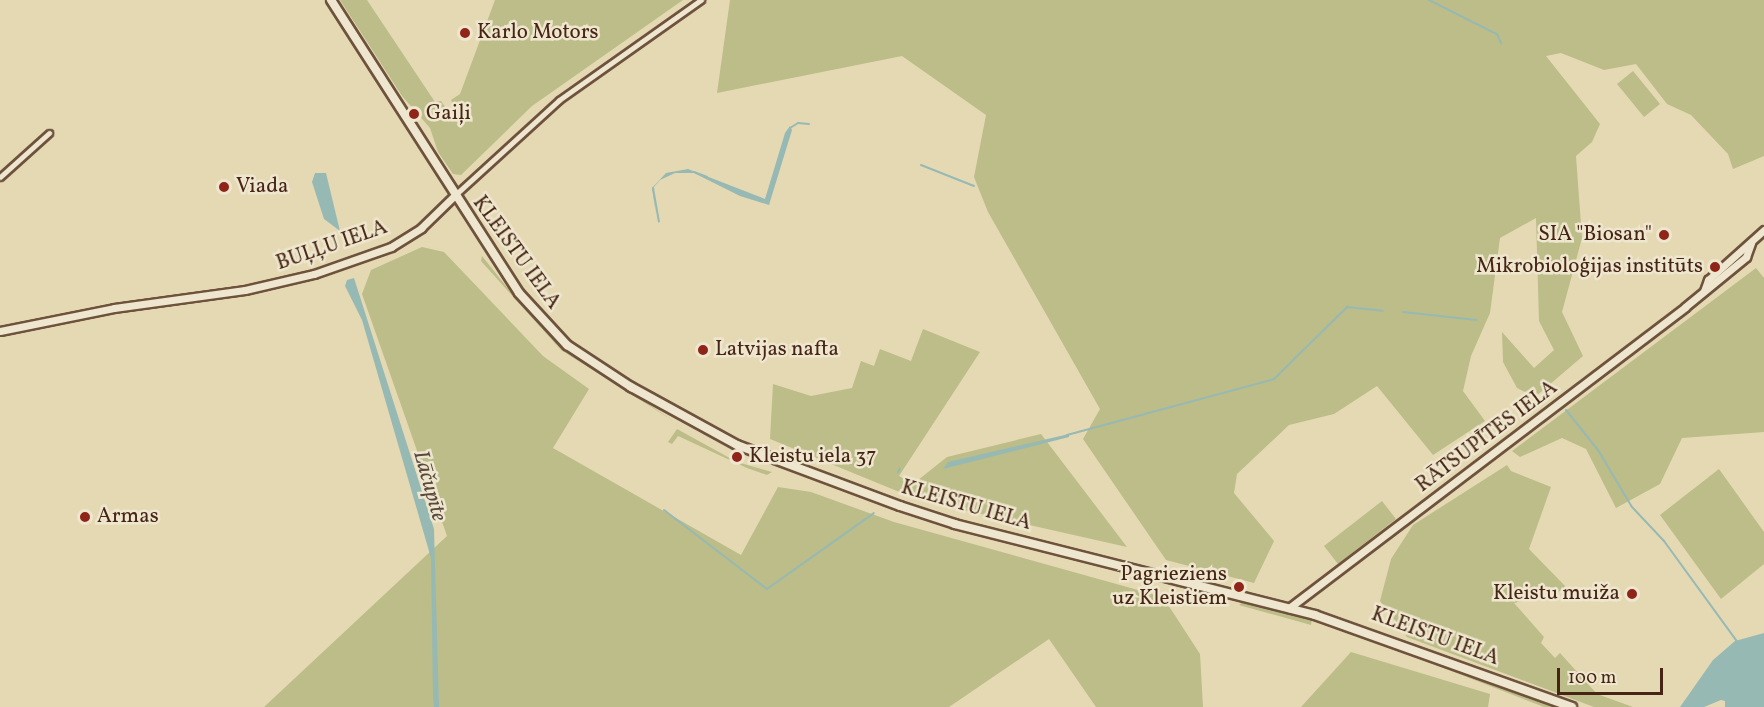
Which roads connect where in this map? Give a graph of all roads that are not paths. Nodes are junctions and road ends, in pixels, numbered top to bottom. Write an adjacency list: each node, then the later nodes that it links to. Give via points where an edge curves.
1 (331, 0): 5 (main road, KLEISTU IELA)
2 (701, 0): 5 (street, BUĻĻU IELA, via 559,100)
3 (49, 133): 4 (street)
4 (0, 177)
5 (454, 196): 7 (street, BUĻĻU IELA, via 421,228 391,247 314,274 245,290 114,308); 8 (main road, KLEISTU IELA, via 519,293 554,334 631,387 737,445 955,524)
6 (1764, 230): 8 (street, RĀTSUPĪTES IELA, via 1751,243 1746,256 1704,291)
7 (0, 331)
8 (1289, 608): 9 (main road, KLEISTU IELA, via 1379,636)
9 (1572, 707)

